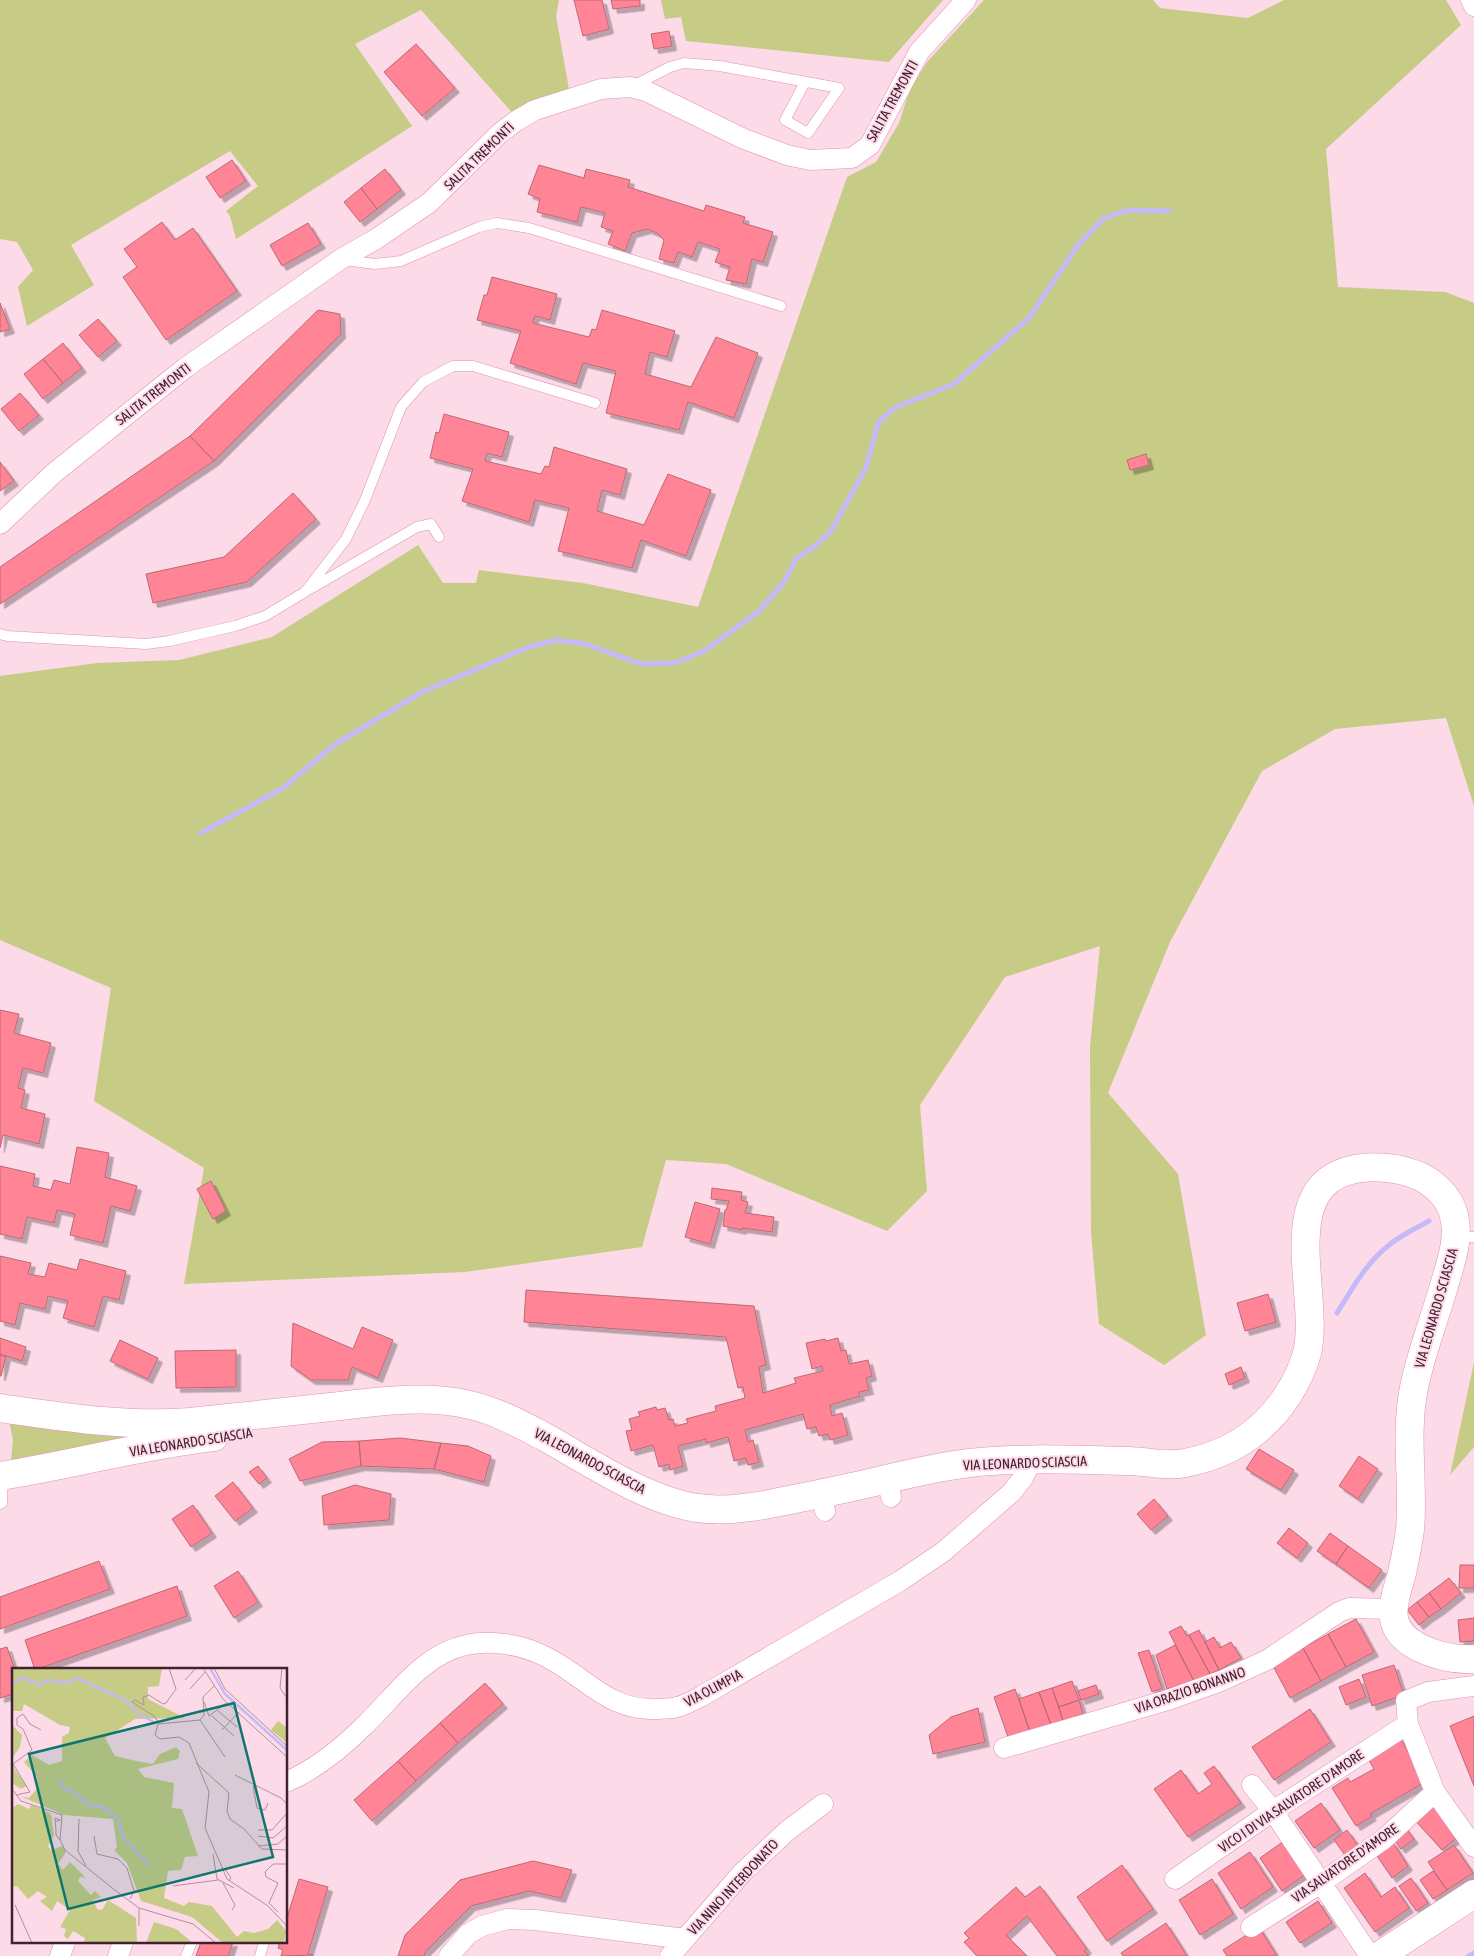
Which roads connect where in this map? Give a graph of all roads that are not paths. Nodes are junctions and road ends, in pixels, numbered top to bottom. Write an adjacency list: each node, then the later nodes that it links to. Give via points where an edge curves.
1 (966, 0): 5 (street, SALITA TREMONTI, via 919,52 870,145 852,158 810,160 787,155 744,139 646,91)
2 (1471, 0): 3 (street)
3 (1474, 6)
4 (805, 82): 4 (lane, via 839,88 808,133 785,120); 5 (lane, via 720,66 684,63)
5 (630, 87): 6 (street, SALITA TREMONTI, via 601,89 535,110 516,121 429,203 376,240)
6 (341, 259): 7 (lane, via 375,264 401,261 497,223 529,228); 9 (street, SALITA TREMONTI, via 185,368 54,473)
7 (782, 306)
8 (595, 403): 11 (lane, via 473,366 453,366 423,382 401,407 366,500 346,539)
9 (0, 524)
10 (439, 537): 11 (lane, via 431,524 417,527)
11 (305, 592): 12 (lane, via 265,616 169,641 146,644)
12 (0, 634)
13 (1464, 1237): 16 (street, VIA LEONARDO SCIASCIA, via 1455,1224 1449,1202 1427,1180 1399,1170 1363,1167 1334,1176 1314,1197 1306,1224 1311,1320 1307,1354 1293,1386 1258,1430 1212,1456 1177,1464 1144,1477 1118,1479); 19 (street, VIA LEONARDO SCIASCIA, via 1450,1265 1413,1395 1409,1535)
14 (2, 1408): 15 (street, VIA LEONARDO SCIASCIA, via 118,1423)
15 (145, 1435): 16 (street, VIA LEONARDO SCIASCIA, via 188,1440 364,1419 451,1416 512,1436 647,1511 677,1521 728,1528 768,1524 823,1502 889,1488 968,1481); 17 (street, VIA LEONARDO SCIASCIA, via 75,1463)
16 (1027, 1469): 24 (street, VIA OLIMPIA, via 1011,1493 977,1524 900,1582 702,1696 677,1707 651,1709 608,1699 541,1654 515,1646 488,1642 465,1645 422,1667 344,1745)
17 (6, 1475): 18 (lane)
18 (0, 1504)
19 (1393, 1609): 20 (street, via 1396,1628 1410,1643 1448,1658); 23 (street, VIA ORAZIO BONANNO, via 1350,1608 1339,1612 1268,1660 1230,1678 1168,1700)
20 (1474, 1659)
21 (1474, 1686): 22 (street, via 1428,1692 1406,1701)
22 (1408, 1724): 26 (street); 28 (street, VICO I DI VIA SALVATORE D'AMORE)
23 (1004, 1748)
24 (288, 1781)
25 (1252, 1785): 28 (street)
26 (1435, 1792): 29 (street); 31 (street, VIA SALVATORE D'AMORE, via 1384,1839)
27 (823, 1804): 35 (street, VIA NINO INTERDONATO, via 787,1831 742,1873)
28 (1273, 1811): 30 (street, VICO I DI VIA SALVATORE D'AMORE); 31 (street)
29 (1474, 1847)
30 (1175, 1879)
31 (1320, 1883): 34 (street, VIA SALVATORE D'AMORE); 44 (street)
32 (1474, 1894): 45 (street)
33 (1474, 1915): 46 (street)
34 (1251, 1927)
35 (684, 1939): 42 (street, via 507,1919 468,1934); 43 (street, VIA NINO INTERDONATO)
36 (64, 1944): 39 (street)
37 (122, 1944): 40 (street)
38 (191, 1944): 41 (lane)
39 (60, 1956)
40 (118, 1956)
41 (186, 1956)
42 (449, 1956)
43 (670, 1956)
44 (1370, 1956)
45 (1379, 1956)
46 (1411, 1956)

